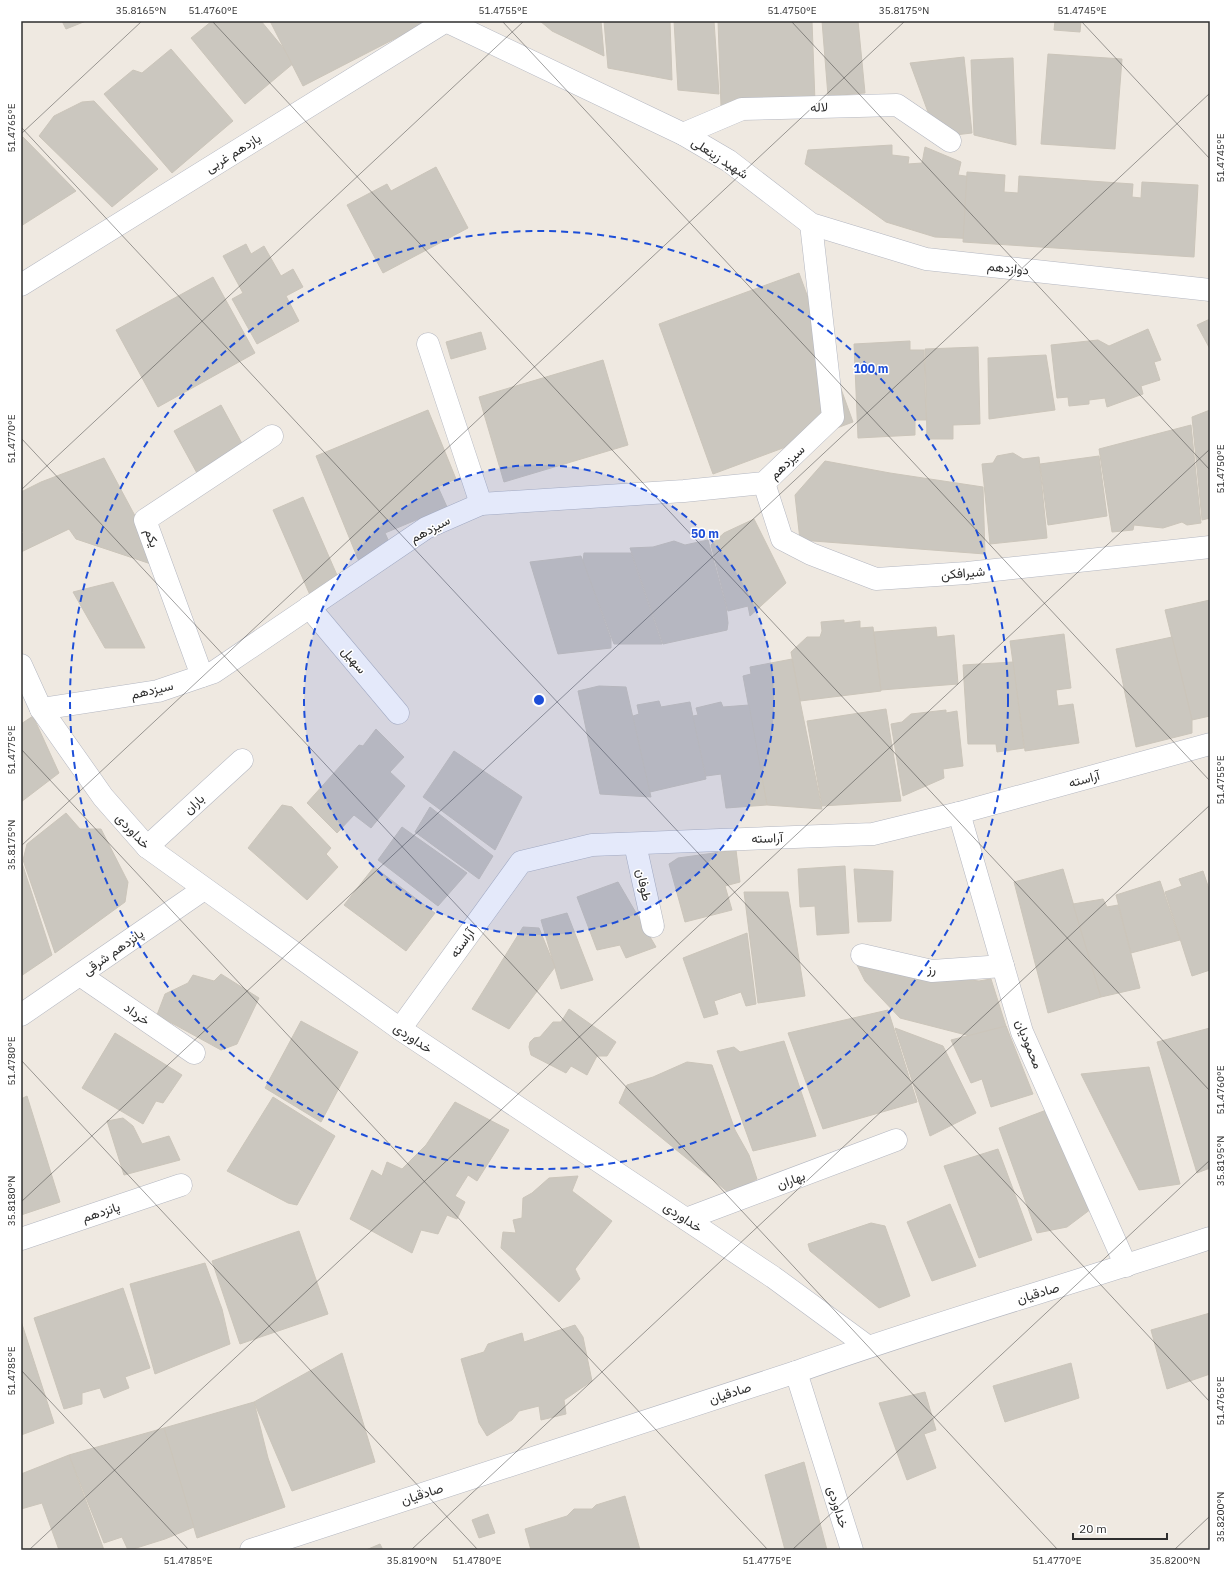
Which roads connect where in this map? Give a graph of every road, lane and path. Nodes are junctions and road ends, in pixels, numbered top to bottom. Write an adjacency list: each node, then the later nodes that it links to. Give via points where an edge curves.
1 (446, 21): 2 (street, شهید زینعلی); 5 (street, یازدهم غربی)
2 (683, 134): 3 (street, لاله, via 742,109 897,105); 4 (street, شهید زینعلی, via 729,161)
3 (950, 141)
4 (811, 224): 6 (street, دوازدهم, via 926,259); 9 (street, سیزدهم, via 833,417)
5 (21, 285)
6 (1210, 290)
7 (428, 344): 10 (street)
8 (272, 436): 14 (street, یکم, via 146,520)
9 (764, 484): 10 (street, سیزدهم); 11 (street, شیرافکن, via 782,540 876,579 967,573)
10 (481, 504): 12 (street, سیزدهم, via 426,528)
11 (1210, 547)
12 (309, 607): 14 (street, سیزدهم, via 214,672); 16 (street, سهیل)
13 (21, 665): 15 (street, خداوردی)
14 (202, 676): 15 (street, سیزدهم, via 158,691)
15 (41, 709): 21 (street, خداوردی, via 103,797)
16 (398, 713)
17 (1210, 744): 19 (street, آراسته)
18 (242, 760): 21 (street, باران)
19 (959, 813): 20 (street, آراسته, via 873,834); 25 (street, محمودیان)
20 (635, 844): 23 (street, طوفان); 28 (street, آراسته, via 592,845 521,862)
21 (147, 848): 22 (street, خداوردی)
22 (204, 889): 26 (street, پانزدهم شرقی); 28 (street, خداوردی)
23 (653, 926)
24 (862, 955): 25 (street, رز, via 932,970)
25 (1003, 966): 35 (street, محمودیان, via 1022,1032)
26 (80, 975): 27 (street, پانزدهم شرقی); 29 (street, خرداد)
27 (21, 1015)
28 (400, 1029): 32 (street, خداوردی)
29 (194, 1053)
30 (896, 1140): 32 (street, بهاران)
31 (180, 1185): 33 (street, پانزدهم)
32 (686, 1219): 36 (street, خداوردی, via 773,1277)
33 (21, 1238)
34 (1210, 1238): 35 (street, صادقیان)
35 (1126, 1266): 36 (street, صادقیان)
36 (867, 1346): 37 (street, صادقیان)
37 (796, 1372): 38 (street, صادقیان); 39 (street, خداوردی)
38 (251, 1550)
39 (852, 1550)

